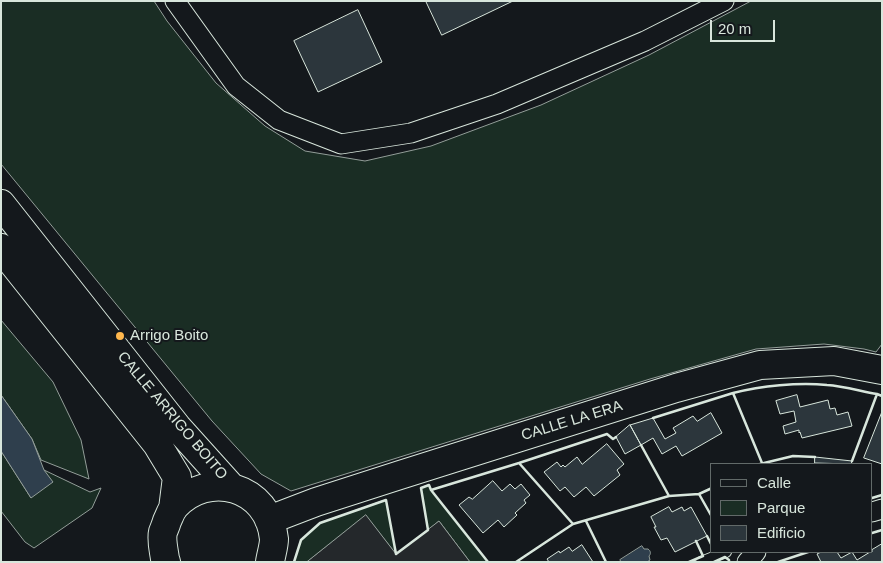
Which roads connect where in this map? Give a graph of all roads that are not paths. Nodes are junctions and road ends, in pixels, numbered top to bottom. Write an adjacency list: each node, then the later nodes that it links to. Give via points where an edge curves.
1 (175, 1): 2 (street, via 236,86 279,120 341,144 411,133 497,104 645,42)
2 (724, 1)
3 (1, 204): 6 (main road, CALLE ARRIGO BOITO, via 177,427)
4 (1, 248): 7 (main road, CALLE ARRIGO BOITO, via 157,444 177,477)
5 (882, 370): 8 (main road, CALLE LA ERA, via 834,362 760,365 676,388 316,502)
6 (231, 487): 7 (main road, via 214,486 191,493); 8 (main road, via 260,505)
7 (173, 508): 10 (main road, CALLE ARRIGO BOITO, via 163,533)
8 (269, 520): 11 (main road, via 274,540)
9 (724, 553): 12 (lane)
10 (161, 561)
11 (270, 562)
12 (701, 562)

